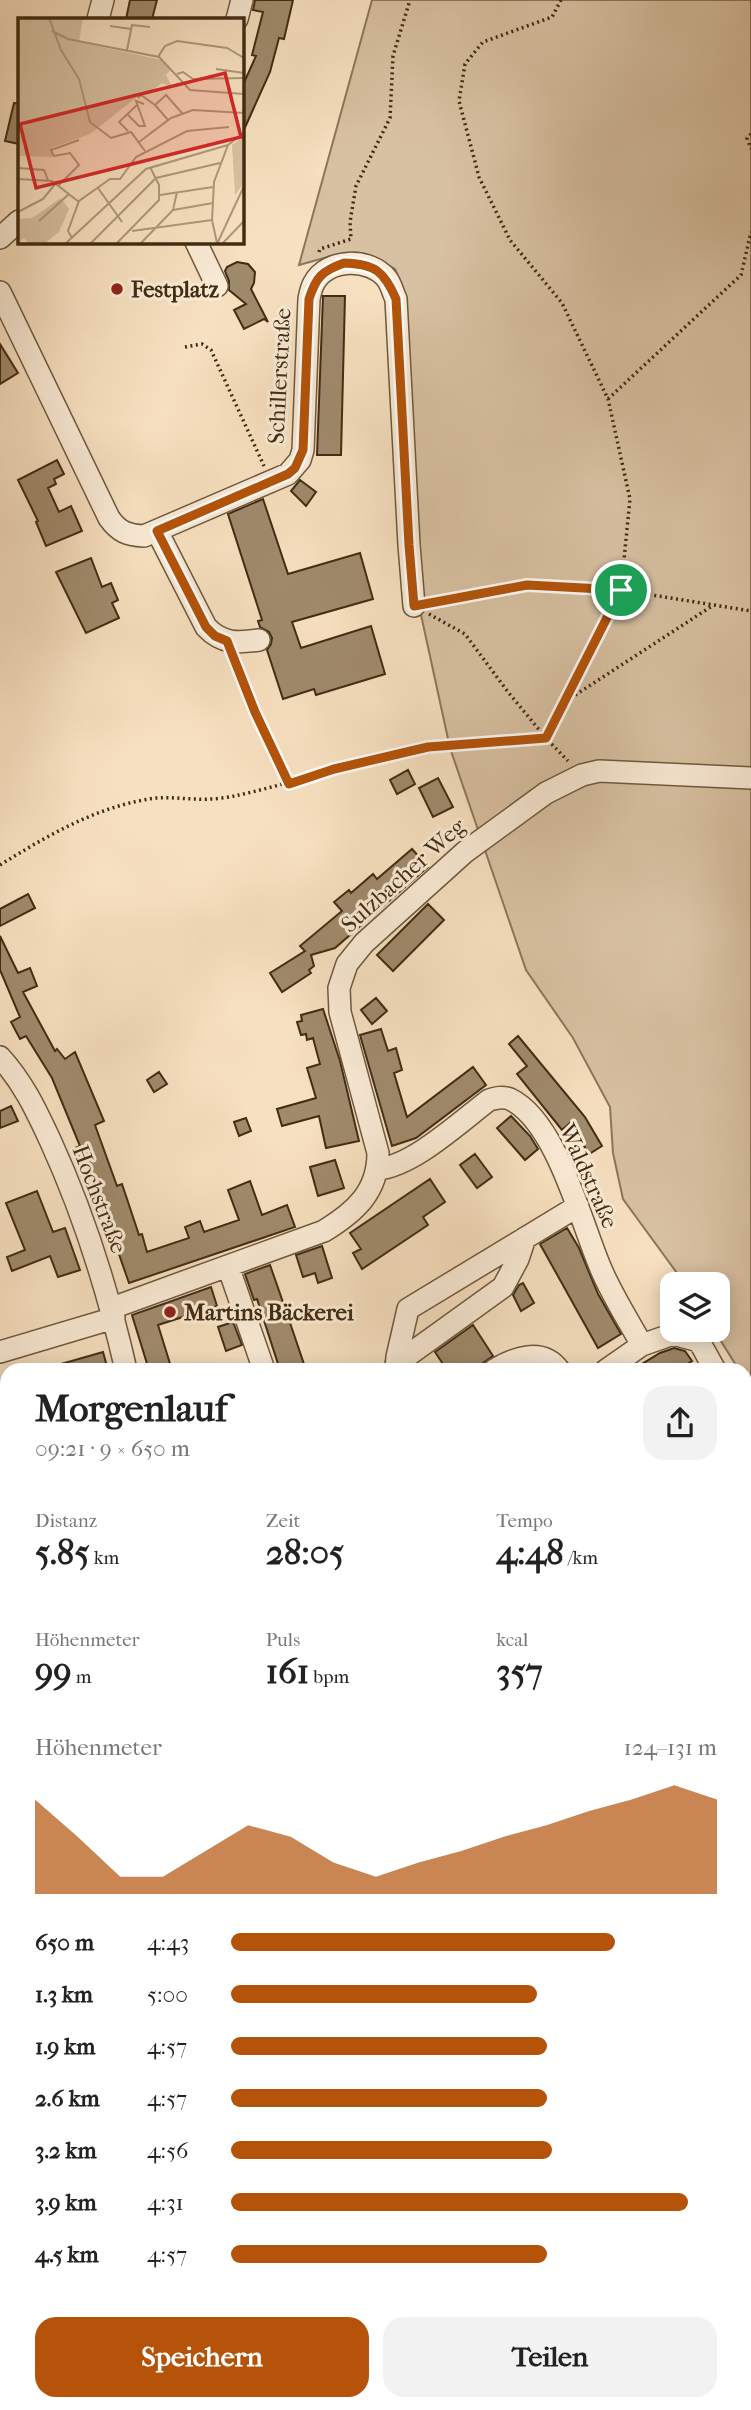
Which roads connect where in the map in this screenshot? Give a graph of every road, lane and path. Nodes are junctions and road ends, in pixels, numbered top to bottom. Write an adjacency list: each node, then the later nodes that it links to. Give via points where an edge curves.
1 (103, 0): 5 (street)
2 (242, 0): 6 (street)
3 (410, 0): 13 (path, via 393,56 390,118 356,186 351,239 320,249)
4 (561, 0): 17 (path, via 552,17 483,42 465,64 459,101 479,177 510,240 562,303)
5 (98, 18)
6 (237, 18)
7 (751, 134): 8 (path, via 747,138)
8 (751, 149)
9 (18, 222): 11 (street)
10 (751, 232): 17 (path, via 741,275)
11 (1, 235)
12 (196, 243): 14 (street)
13 (314, 282): 18 (street, Schillerstraße, via 309,299 303,450 295,468); 22 (street, Schillerstraße, via 328,269 344,263 362,264 388,280 396,299)
14 (217, 286)
15 (0, 292): 19 (street, Schillerstraße, via 109,518 118,531 132,536)
16 (185, 346): 18 (path, via 202,344 211,350)
17 (608, 399): 20 (path, via 630,499)
18 (271, 481): 19 (street, Schillerstraße)
19 (157, 531): 25 (street, via 206,627)
20 (621, 590): 21 (path); 22 (path, via 527,585); 26 (path)
21 (713, 605): 23 (path); 26 (path)
22 (414, 606): 27 (path, via 465,634)
23 (751, 611)
24 (259, 640): 25 (street)
25 (227, 641): 30 (path)
26 (564, 702): 27 (path)
27 (546, 738): 28 (path); 30 (path, via 428,747)
28 (582, 775): 29 (street, Sulzbacher Weg, via 599,771); 33 (street, Sulzbacher Weg, via 546,793 465,852 364,943 347,964 339,988 340,1012 378,1153)
29 (751, 778)
30 (289, 784): 31 (path, via 197,800 150,798 94,813)
31 (0, 865)
32 (0, 1057): 37 (street, Hochstraße, via 27,1091 73,1189)
33 (378, 1169): 34 (street, Waldstraße, via 410,1159 489,1100 508,1098 539,1127); 36 (street, via 372,1186 345,1218 324,1231)
34 (578, 1206): 35 (street); 38 (street, Waldstraße, via 601,1269)
35 (524, 1238): 42 (street, via 408,1309); 43 (street, via 503,1287)
36 (228, 1266): 37 (street); 41 (street)
37 (113, 1313): 39 (street); 40 (street, Hochstraße)
38 (642, 1345): 46 (street); 47 (street, via 673,1334 699,1341)
39 (0, 1352)
40 (124, 1363)
41 (262, 1363)
42 (397, 1363)
43 (401, 1363)
44 (508, 1363): 45 (street, via 523,1356)
45 (554, 1363)
46 (616, 1363)
47 (711, 1363)

